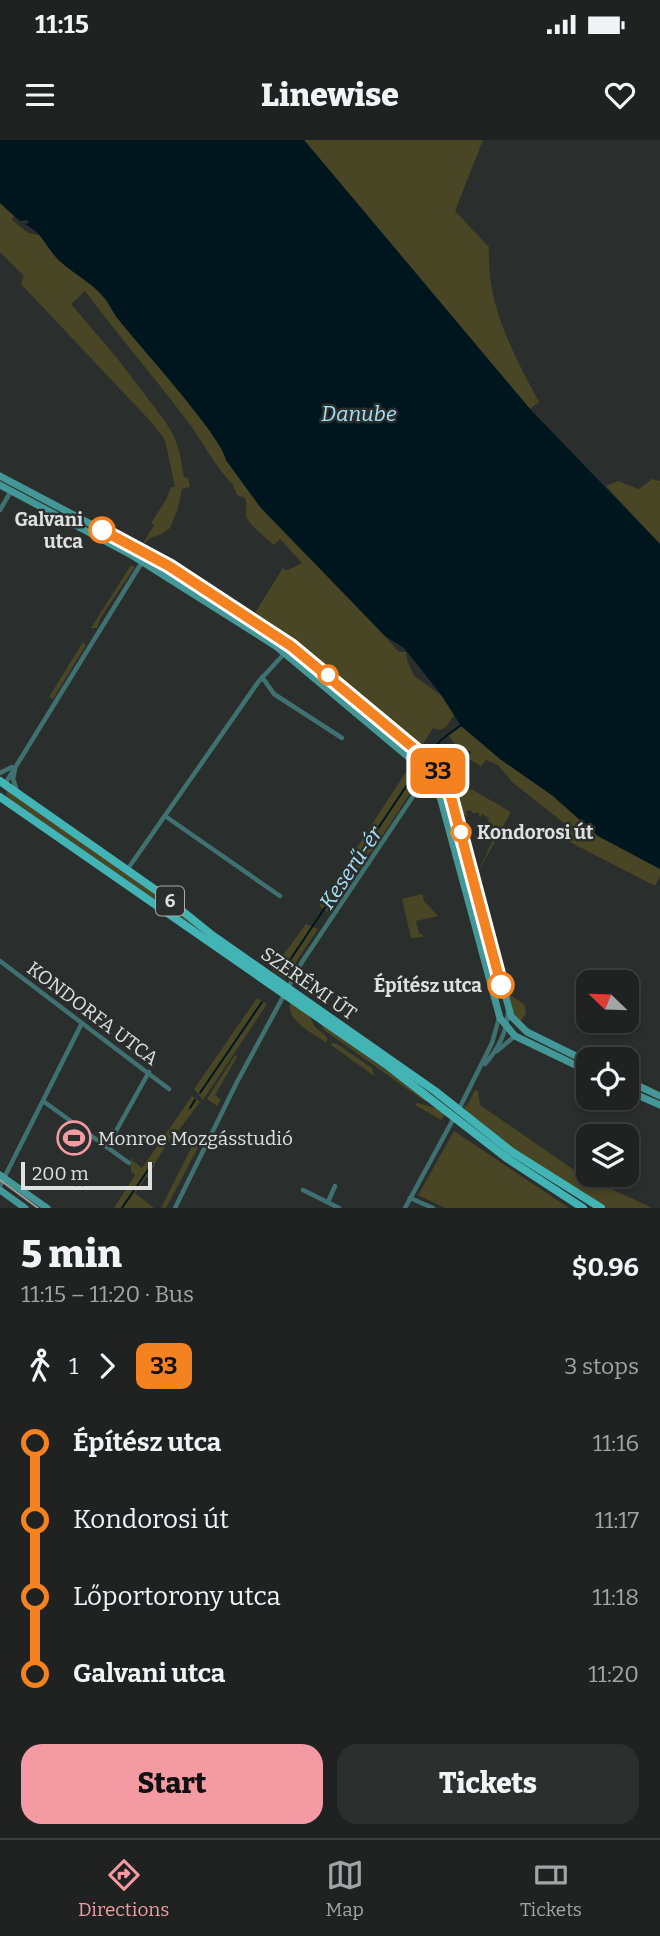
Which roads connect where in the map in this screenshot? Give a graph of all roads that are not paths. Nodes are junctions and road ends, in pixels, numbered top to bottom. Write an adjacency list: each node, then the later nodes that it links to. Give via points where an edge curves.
1 (0, 476): 3 (main road)
2 (0, 485): 3 (main road)
3 (13, 488): 4 (street); 5 (main road)
4 (0, 510)
5 (114, 541): 6 (main road); 7 (main road)
6 (147, 554): 7 (street); 8 (main road)
7 (142, 562): 9 (main road); 14 (street)
8 (185, 577): 9 (main road); 10 (main road)
9 (179, 586): 11 (main road)
10 (291, 646): 11 (main road); 15 (main road)
11 (285, 653): 12 (street); 17 (main road)
12 (262, 677): 13 (street, via 274,694); 21 (street)
13 (342, 738)
14 (18, 762): 16 (street); 18 (street); 19 (street, via 13,779)
15 (434, 765): 17 (street); 24 (main road, via 451,797)
16 (0, 773)
17 (426, 773): 25 (main road, via 440,800); 29 (street)
18 (1, 786): 19 (main road, SZERÉMI ÚT / 6)
19 (20, 795): 22 (main road, SZERÉMI ÚT / 6)
20 (0, 797): 29 (main road, SZERÉMI ÚT / 6)
21 (165, 816): 22 (street); 23 (street)
22 (127, 870): 29 (main road, SZERÉMI ÚT / 6)
23 (280, 896)
24 (486, 926): 25 (main road); 26 (main road)
25 (476, 928): 27 (main road)
26 (491, 948): 27 (main road); 30 (main road)
27 (482, 950): 31 (main road)
28 (0, 961): 32 (street, KONDORFA UTCA)
29 (286, 991): 46 (main road, SZERÉMI ÚT / 6); 57 (street)
30 (508, 1010): 33 (main road); 34 (street)
31 (499, 1014): 34 (main road); 35 (street)
32 (82, 1023): 39 (street, KONDORFA UTCA); 45 (street)
33 (524, 1030): 34 (main road); 37 (main road)
34 (509, 1032): 35 (street); 36 (street); 36 (street); 38 (main road)
35 (492, 1044): 40 (street)
36 (495, 1053): 40 (street)
37 (576, 1056)
38 (576, 1066)
39 (149, 1072): 42 (street, KONDORFA UTCA); 47 (street)
40 (476, 1076): 46 (street)
41 (639, 1088): 44 (main road)
42 (169, 1089)
43 (639, 1094): 44 (main road)
44 (657, 1099)
45 (43, 1101): 47 (street); 49 (street)
46 (457, 1113): 53 (street); 61 (main road, SZERÉMI ÚT / 6, via 508,1159); 62 (main road, SZERÉMI ÚT / 6)
47 (107, 1147): 48 (street)
48 (129, 1163)
49 (1, 1178): 51 (street); 56 (main road)
50 (335, 1186): 54 (street)
51 (0, 1188): 55 (main road)
52 (303, 1190): 54 (street)
53 (410, 1198): 59 (street); 60 (street)
54 (328, 1202): 58 (street)
55 (25, 1208)
56 (47, 1208)
57 (175, 1208)
58 (339, 1208)
59 (405, 1208)
60 (433, 1208)
61 (583, 1208)
62 (601, 1208)

